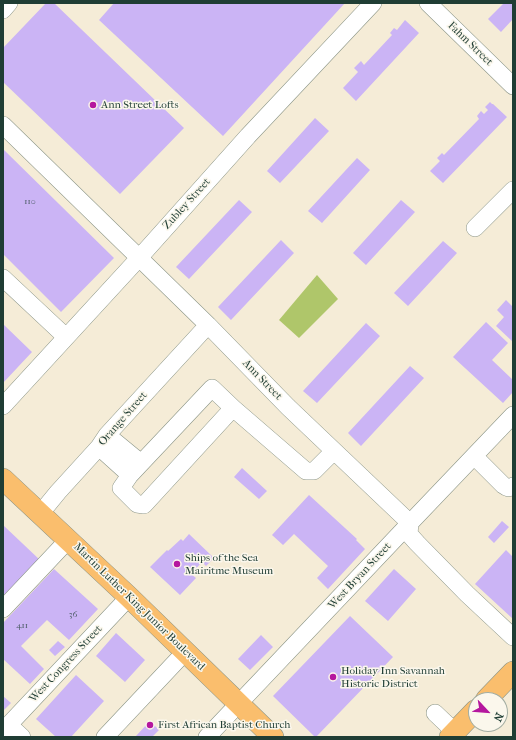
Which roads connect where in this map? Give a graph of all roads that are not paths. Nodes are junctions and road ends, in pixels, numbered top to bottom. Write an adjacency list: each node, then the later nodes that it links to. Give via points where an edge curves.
1 (9, 3): 4 (street)
2 (373, 3): 9 (street, Zubley Street, via 248,136)
3 (428, 3): 5 (street, Fahm Street)
4 (3, 10)
5 (511, 79)
6 (3, 124): 9 (street, Ann Street)
7 (513, 190): 8 (street)
8 (475, 228)
9 (139, 258): 11 (street, Ann Street); 12 (street, Zubley Street)
10 (3, 278): 12 (street)
11 (208, 325): 16 (street, Orange Street); 17 (street, Ann Street)
12 (66, 337): 13 (street, Zubley Street)
13 (3, 406)
14 (233, 408): 17 (street, via 306,471 314,471); 19 (street, via 212,388); 19 (street, via 144,506 137,504 121,488)
15 (513, 415): 18 (street, West Bryan Street)
16 (103, 441): 19 (street); 22 (street, Orange Street)
17 (334, 451): 23 (street, Ann Street)
18 (474, 456): 21 (street, via 503,485 507,488); 23 (street, West Bryan Street)
19 (135, 469)
20 (3, 480): 22 (main road, Martin Luther King Junior Boulevard)
21 (513, 486)
22 (40, 514): 24 (main road, Martin Luther King Junior Boulevard)
23 (410, 523): 27 (street, via 409,534 417,543); 31 (street, West Bryan Street)
24 (68, 540): 25 (main road, Martin Luther King Junior Boulevard); 26 (street)
25 (129, 597): 28 (main road, Martin Luther King Junior Boulevard); 34 (street, West Congress Street)
26 (3, 609)
27 (513, 637)
28 (185, 652): 31 (main road, Martin Luther King Junior Boulevard); 37 (street)
29 (513, 672): 30 (main road)
30 (494, 692)
31 (239, 704): 38 (street, West Bryan Street); 39 (main road, Martin Luther King Junior Boulevard)
32 (434, 713): 35 (street)
33 (468, 718): 35 (main road)
34 (6, 728): 36 (street)
35 (453, 734)
36 (22, 737)
37 (105, 737)
38 (207, 737)
39 (273, 737)

